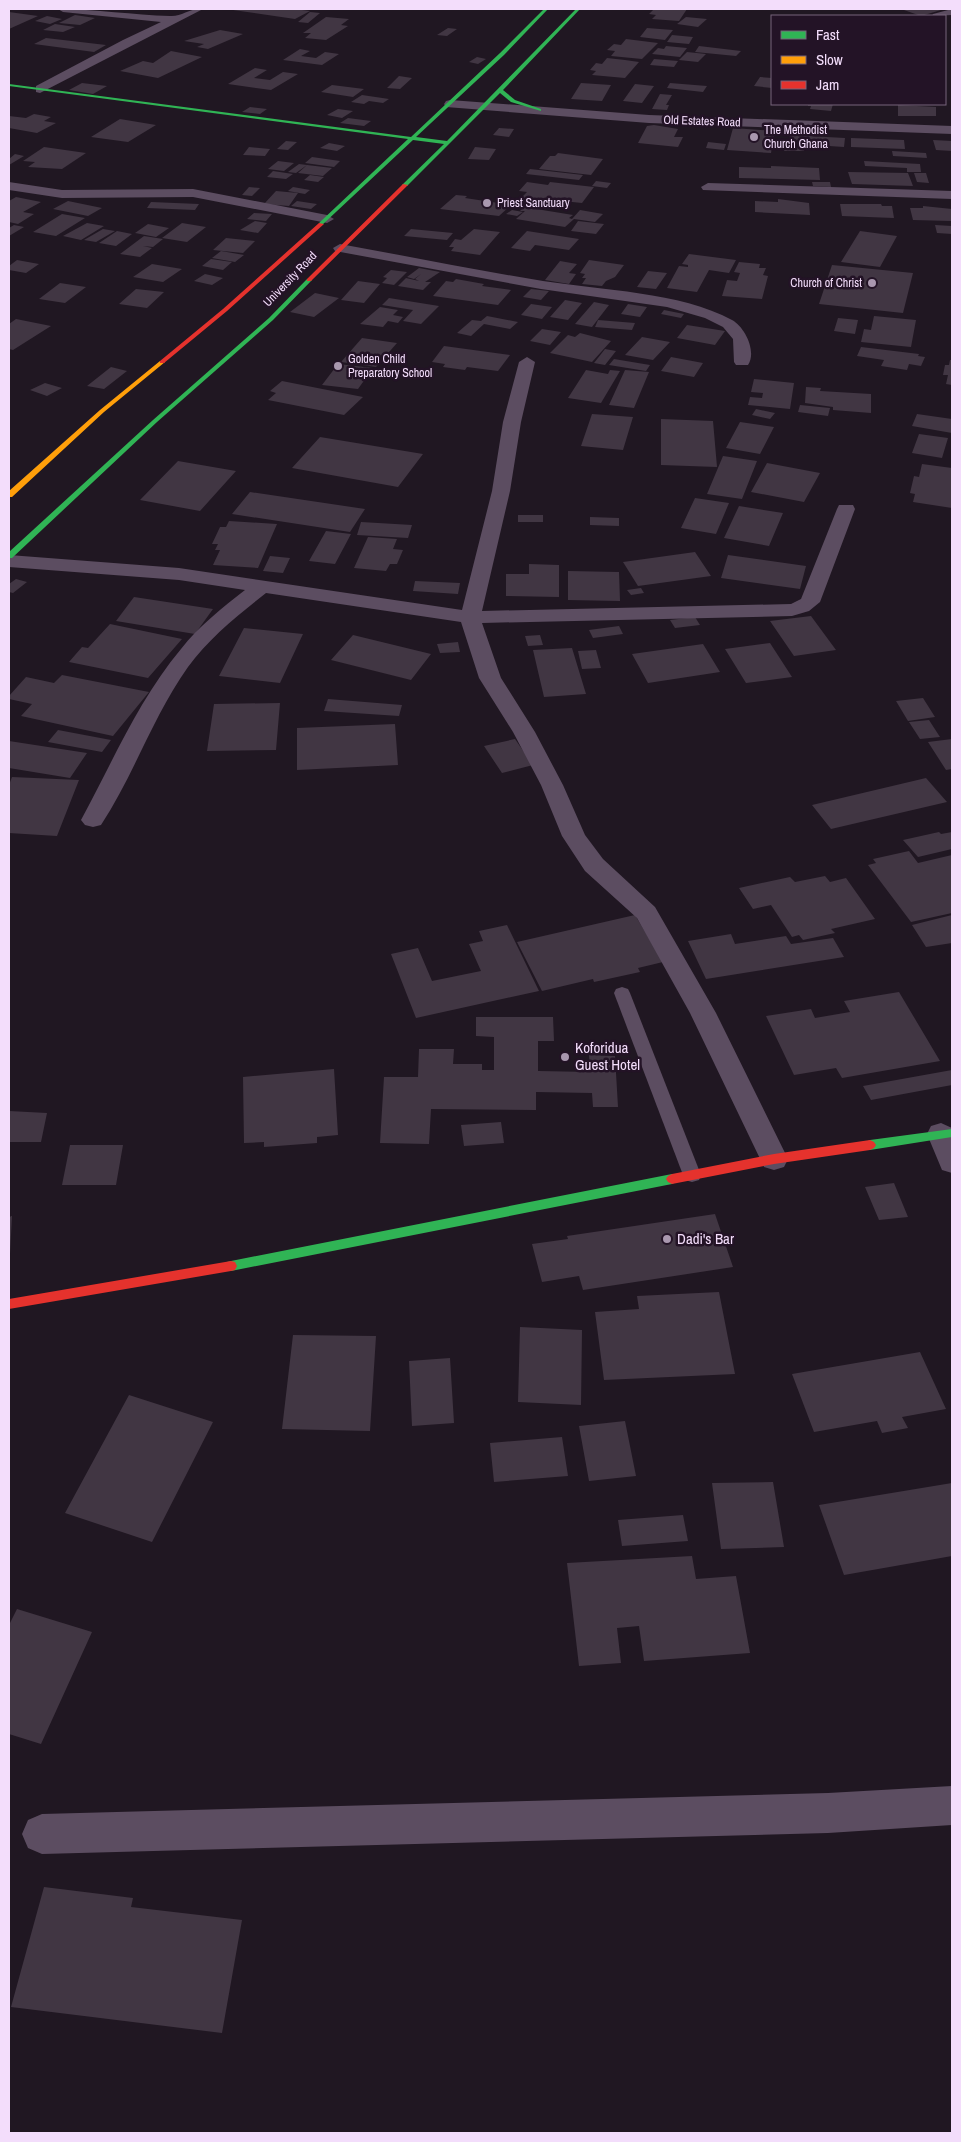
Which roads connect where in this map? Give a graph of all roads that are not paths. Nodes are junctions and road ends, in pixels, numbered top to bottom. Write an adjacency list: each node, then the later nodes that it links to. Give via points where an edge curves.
1 (63, 9): 5 (street)
2 (198, 9): 5 (street)
3 (546, 9): 9 (main road, University Road)
4 (578, 9): 8 (main road, University Road)
5 (175, 20): 7 (street)
6 (9, 85): 7 (main road)
7 (40, 89): 15 (main road)
8 (500, 90): 10 (main road, University Road); 11 (main road, via 513,101)
9 (450, 104): 10 (street, Old Estates Road); 15 (main road, University Road)
10 (483, 107): 11 (street, Old Estates Road); 16 (main road, University Road)
11 (540, 110): 13 (street, Old Estates Road, via 649,119)
12 (858, 112): 13 (street)
13 (859, 128): 14 (street, Old Estates Road)
14 (952, 130)
15 (412, 138): 16 (main road); 20 (main road, University Road)
16 (448, 143): 21 (main road, University Road)
17 (9, 186): 20 (street, via 82,194 193,193)
18 (708, 187): 19 (street)
19 (952, 195)
20 (327, 219): 24 (main road, University Road)
21 (340, 248): 23 (street, via 542,285 668,303 710,314 729,324 741,338); 26 (main road, University Road, via 271,319)
22 (527, 362): 29 (street, via 512,422 501,491)
23 (742, 362)
24 (9, 495)
25 (846, 509): 29 (street, via 810,602 802,608)
26 (9, 556)
27 (9, 561): 28 (street, via 179,574)
28 (262, 586): 29 (street); 30 (street, via 219,620 180,664)
29 (470, 617): 33 (street, via 490,678 524,732 574,836 594,865 646,913 703,1013)
30 (93, 820)
31 (622, 993): 35 (lane)
32 (946, 1133): 33 (main road); 34 (street)
33 (774, 1159): 35 (main road)
34 (952, 1162)
35 (692, 1175): 36 (main road, via 295,1256)
36 (9, 1304)
37 (952, 1805): 38 (street, via 828,1813)
38 (42, 1834)

